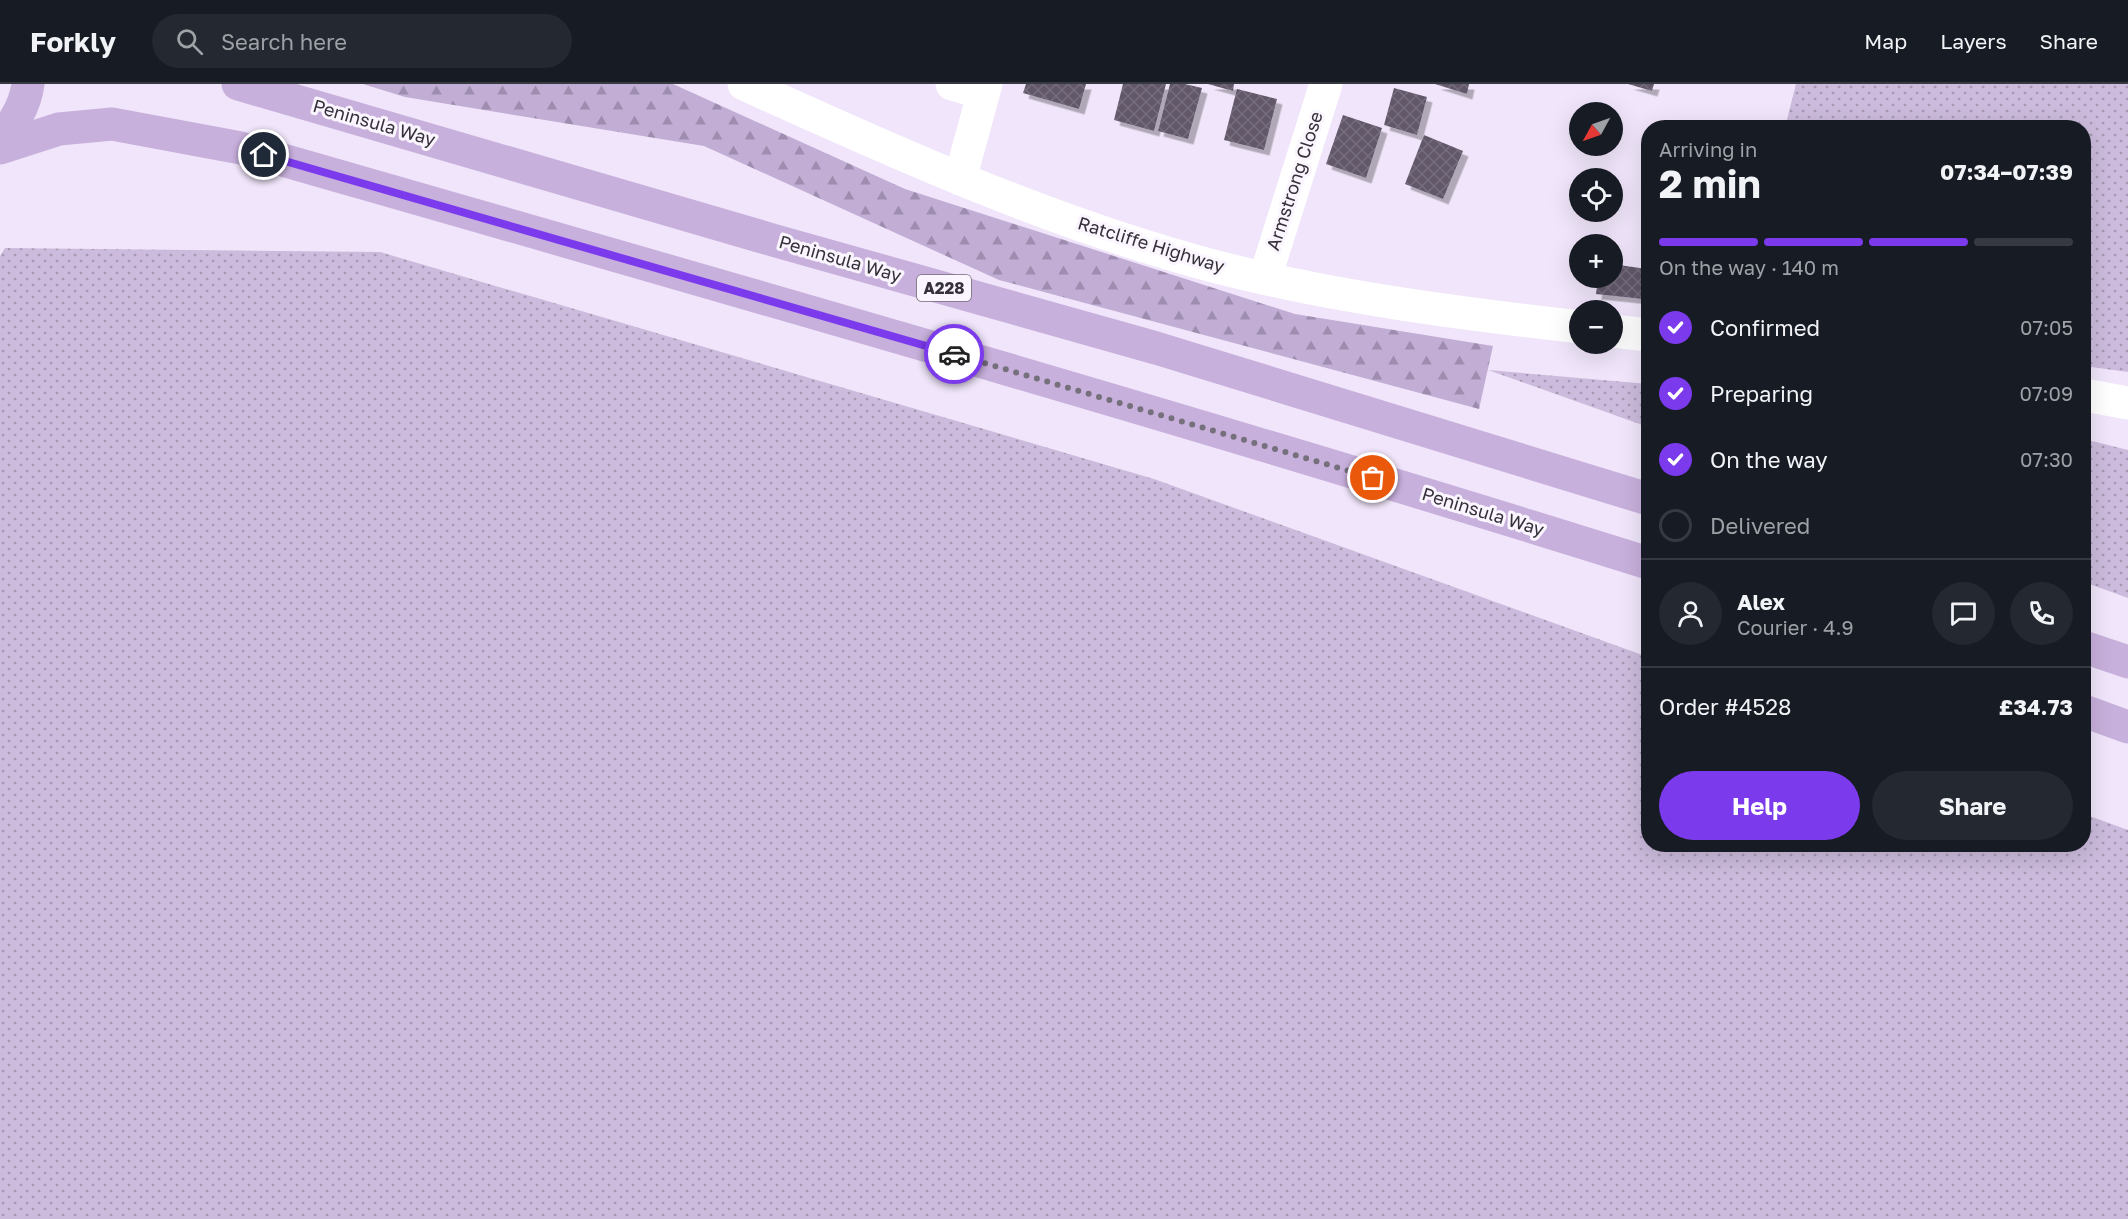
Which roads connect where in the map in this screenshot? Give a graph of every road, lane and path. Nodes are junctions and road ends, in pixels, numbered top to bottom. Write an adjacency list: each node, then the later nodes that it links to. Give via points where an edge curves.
1 (28, 84): 7 (main road, via 15,122)
2 (238, 84): 16 (main road, Peninsula Way / A228, via 1156,348)
3 (744, 84): 9 (street, Ratcliffe Highway)
4 (952, 84): 6 (street)
5 (1326, 84): 10 (street, Armstrong Close)
6 (985, 88): 9 (street)
7 (0, 140)
8 (0, 148): 17 (main road, Peninsula Way, via 59,129 112,124 241,148 1100,396)
9 (960, 179): 10 (street, Ratcliffe Highway, via 1122,238)
10 (1265, 278): 11 (street, Ratcliffe Highway, via 1423,308)
11 (1569, 326)
12 (1623, 332): 13 (street)
13 (1641, 334)
14 (2091, 396): 15 (street)
15 (2128, 403)
16 (1641, 497)
17 (1641, 562)
18 (2091, 649): 19 (main road)
19 (2128, 662)
20 (2091, 714): 21 (main road)
21 (2128, 727)

